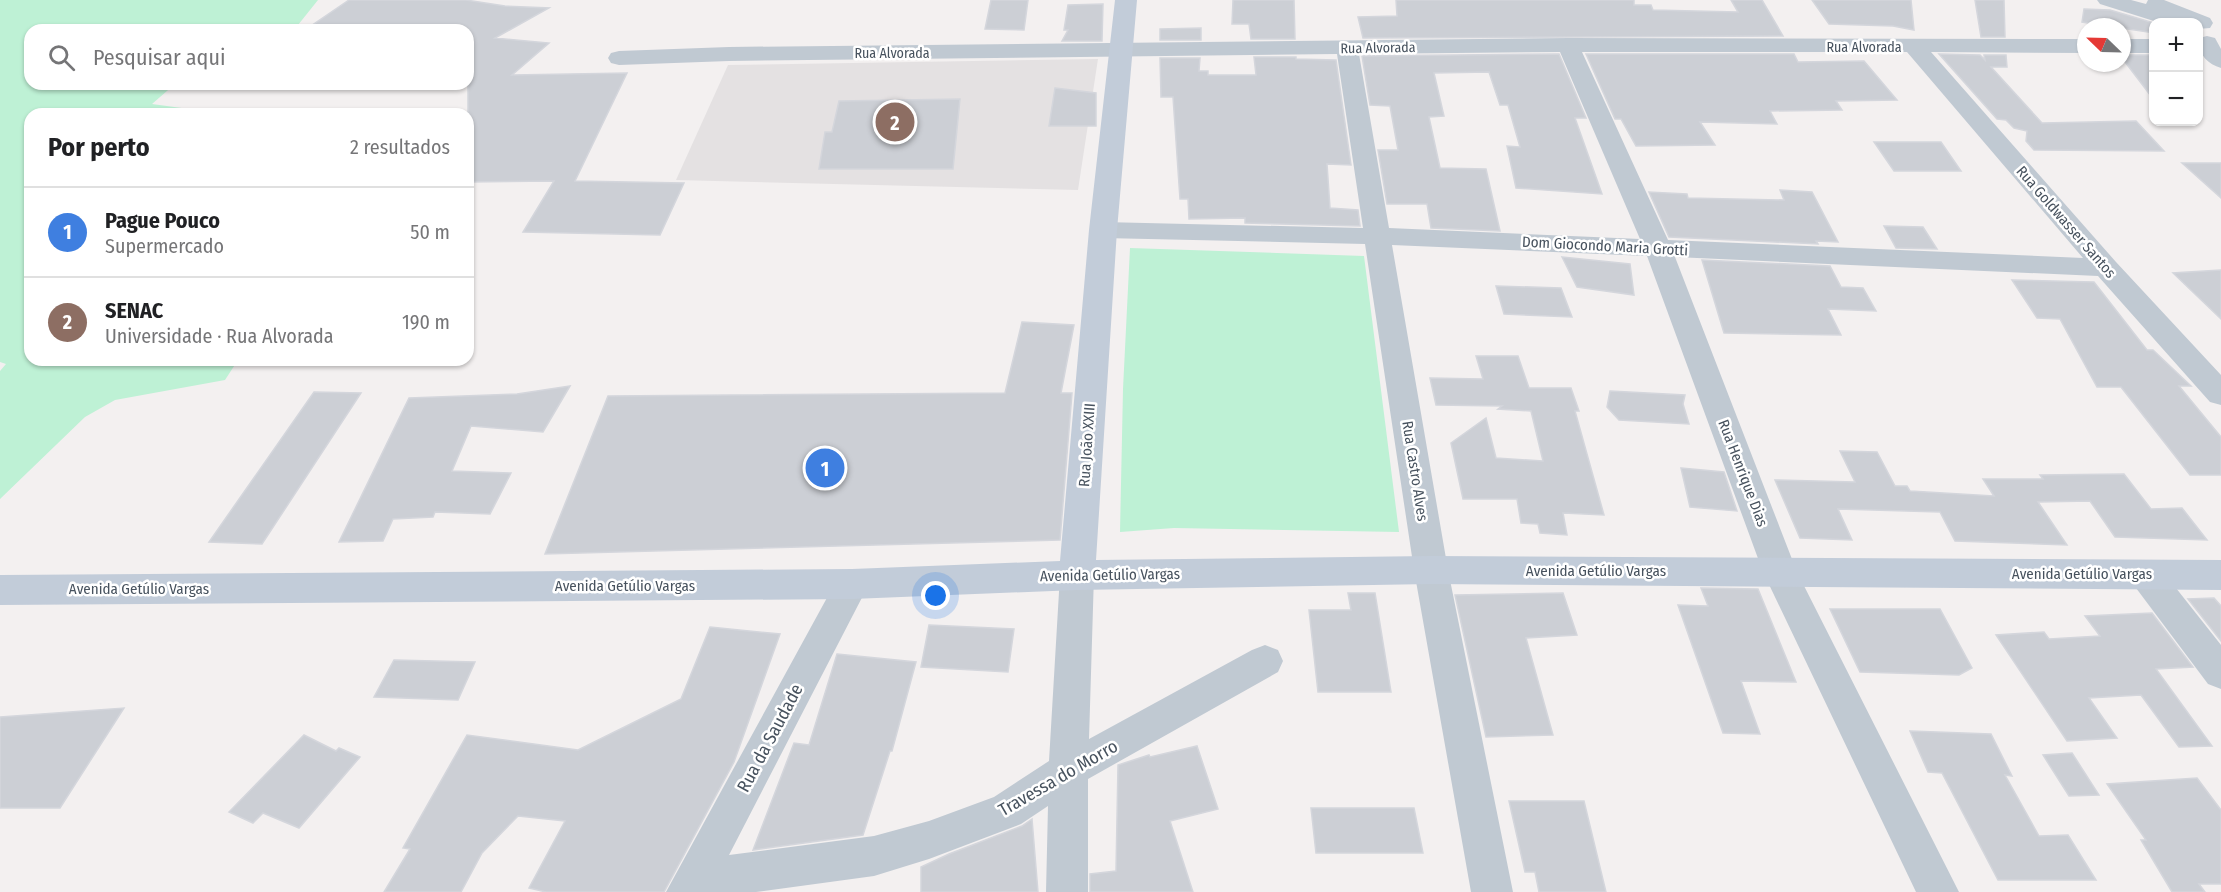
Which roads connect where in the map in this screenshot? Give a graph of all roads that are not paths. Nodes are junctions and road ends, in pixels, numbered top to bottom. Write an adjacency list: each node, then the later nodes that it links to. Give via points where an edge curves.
1 (1126, 0): 12 (street, Rua João XXIII)
2 (2107, 0): 3 (street)
3 (2147, 4): 4 (street); 5 (street)
4 (2166, 18)
5 (2206, 32): 14 (street, via 2212,54)
6 (1568, 45): 10 (street, Rua Alvorada); 11 (street, Rua Alvorada); 17 (street, Rua Henrique Dias)
7 (2077, 46): 10 (street, Rua Alvorada)
8 (2131, 46): 9 (street)
9 (2149, 46)
10 (1914, 47): 18 (street, Rua Goldwasser Santos)
11 (1347, 48): 12 (street, Rua Alvorada); 16 (street, Rua Castro Alves)
12 (1122, 51): 13 (street, Rua Alvorada); 15 (street, Rua João XXIII)
13 (619, 58)
14 (2221, 61)
15 (1103, 230): 16 (street, Dom Giocondo Maria Grotti); 23 (street, Rua João XXIII)
16 (1377, 236): 17 (street, Dom Giocondo Maria Grotti); 20 (street, Rua Castro Alves)
17 (1658, 249): 18 (street, Dom Giocondo Maria Grotti); 21 (street, Rua Henrique Dias)
18 (2106, 268): 19 (street, Rua Goldwasser Santos)
19 (2221, 394)
20 (1431, 570): 21 (street, Avenida Getúlio Vargas); 23 (street, Avenida Getúlio Vargas); 32 (street, Rua Castro Alves)
21 (1780, 572): 22 (street, Avenida Getúlio Vargas); 33 (street, Rua Henrique Dias)
22 (2145, 574): 24 (street, Avenida Getúlio Vargas); 28 (street)
23 (1077, 575): 25 (street, Avenida Getúlio Vargas); 29 (street, Rua João XXIII)
24 (2221, 575)
25 (852, 584): 26 (street, Avenida Getúlio Vargas); 30 (street, Rua da Saudade)
26 (0, 590)
27 (1265, 661): 29 (street, Travessa do Morro)
28 (2221, 673)
29 (1068, 770): 30 (street, Travessa do Morro, via 1007,811 929,840 874,856); 31 (street, Rua João XXIII)
30 (690, 886)
31 (1067, 892)
32 (1492, 892)
33 (1938, 892)

